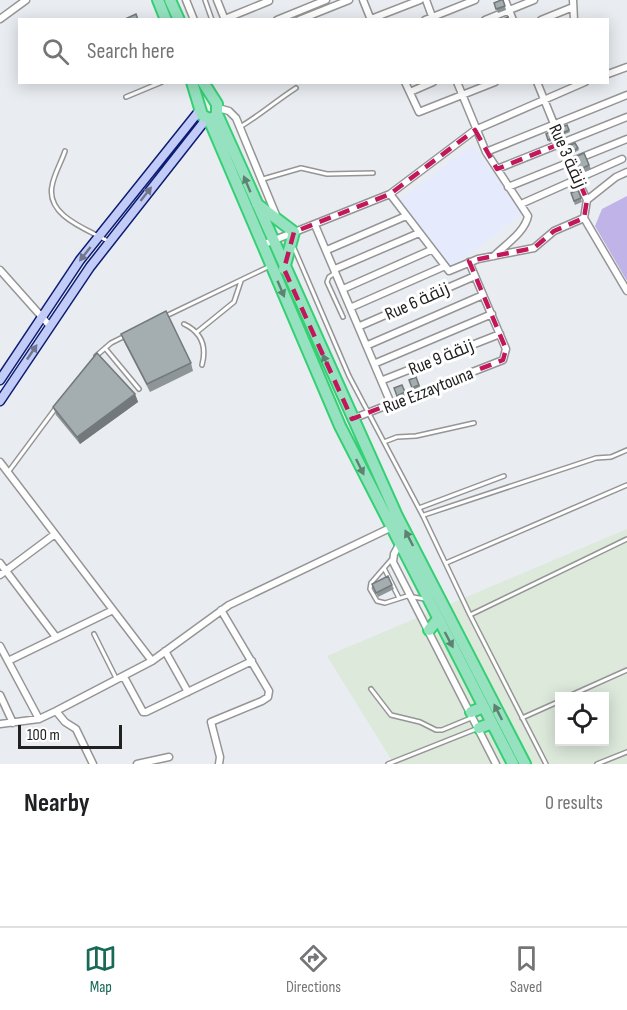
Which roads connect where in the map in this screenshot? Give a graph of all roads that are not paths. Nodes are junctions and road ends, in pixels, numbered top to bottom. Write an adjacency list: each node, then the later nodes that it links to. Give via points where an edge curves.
1 (26, 0): 33 (street)
2 (158, 0): 18 (highway)
3 (170, 0): 19 (highway)
4 (186, 0): 20 (street)
5 (206, 0): 21 (lane)
6 (217, 0): 22 (street)
7 (326, 0): 24 (street)
8 (349, 0): 25 (street)
9 (363, 0): 26 (street)
10 (420, 0): 27 (street)
11 (426, 0): 28 (street)
12 (475, 0): 29 (street)
13 (505, 0): 17 (street)
14 (534, 0): 17 (street)
15 (269, 1): 23 (street)
16 (573, 4): 32 (street)
17 (509, 10): 30 (street); 31 (street)
18 (165, 18)
19 (178, 18)
20 (193, 18)
21 (211, 18)
22 (225, 18)
23 (227, 18)
24 (282, 18)
25 (304, 18)
26 (371, 18)
27 (374, 18)
28 (430, 18)
29 (432, 18)
30 (490, 18)
31 (512, 18)
32 (545, 18)
33 (0, 19)
34 (627, 67): 35 (street)
35 (609, 74)
36 (157, 84): 49 (lane)
37 (193, 84): 51 (highway)
38 (203, 84): 51 (highway)
39 (406, 84): 46 (street)
40 (428, 84): 46 (street)
41 (458, 84): 48 (street)
42 (490, 84): 48 (street)
43 (538, 84): 50 (street, Rue 3 زنقة)
44 (575, 84): 50 (street)
45 (296, 88): 54 (lane, via 271,104 264,114)
46 (410, 92): 48 (street, via 419,112)
47 (627, 95): 53 (street)
48 (462, 96): 55 (street)
49 (126, 97)
50 (543, 99): 53 (street, Rue 3 زنقة); 55 (street)
51 (210, 114): 54 (street, via 233,114); 70 (highway, one-way to 51); 72 (street); 76 (street, one-way to 51); 82 (highway)
52 (627, 117): 57 (street)
53 (553, 124): 57 (street, Rue 3 زنقة); 59 (street)
54 (240, 127): 65 (street)
55 (475, 130): 59 (street); 68 (street)
56 (627, 139): 61 (street)
57 (562, 143): 61 (street, Rue 3 زنقة); 62 (street)
58 (65, 151): 79 (lane, via 51,188 54,204 67,220)
59 (486, 152): 62 (street)
60 (622, 159): 66 (street)
61 (569, 162): 66 (street, Rue 3 زنقة); 67 (street)
62 (497, 169): 67 (street)
63 (627, 172): 69 (street)
64 (373, 173): 65 (lane, via 327,174 301,168)
65 (261, 180): 75 (street)
66 (577, 180): 69 (street, Rue 3 زنقة); 71 (street)
67 (508, 187): 71 (street)
68 (390, 194): 73 (street); 77 (street)
69 (588, 200): 74 (street, Rue 3 زنقة)
70 (255, 202): 75 (highway); 82 (highway)
71 (521, 204): 85 (street, via 528,216 527,223)
72 (114, 216): 76 (street); 79 (street)
73 (406, 216): 78 (street); 83 (street)
74 (585, 218): 85 (street, via 554,231 534,248); 95 (street)
75 (277, 219): 80 (highway)
76 (123, 224): 81 (street)
77 (315, 225): 80 (street); 83 (street)
78 (419, 233): 84 (street); 91 (street)
79 (99, 236): 81 (lane); 99 (street, one-way to 99)
80 (293, 238): 82 (street); 89 (highway); 119 (lane, via 349,376)
81 (109, 242): 103 (street)
82 (267, 243): 87 (highway); 89 (highway)
83 (327, 250): 91 (street)
84 (431, 250): 88 (street); 94 (street)
85 (494, 257): 86 (street)
86 (469, 262): 88 (street, via 452,271); 92 (street)
87 (271, 265): 93 (lane); 130 (highway, one-way to 130, via 340,426)
88 (443, 267): 97 (street)
89 (284, 268): 120 (highway, one-way to 89)
90 (0, 270): 99 (street)
91 (336, 271): 94 (street); 100 (lane, via 327,282)
92 (475, 276): 96 (street); 104 (street, Rue 6 زنقة)
93 (241, 280): 101 (lane); 105 (lane, via 234,302)
94 (343, 289): 97 (street)
95 (627, 291)
96 (483, 295): 98 (street); 108 (street)
97 (352, 307): 104 (street)
98 (492, 314): 107 (street); 111 (street)
99 (41, 317): 103 (street); 113 (street)
100 (343, 317)
101 (157, 320)
102 (183, 324): 105 (lane)
103 (50, 325): 116 (street, one-way to 103)
104 (360, 326): 108 (street)
105 (197, 332): 112 (lane, via 204,349)
106 (129, 334): 109 (lane)
107 (500, 334): 114 (street, Rue 9 زنقة); 118 (street, Rue Ezzaytouna, via 506,349 503,360)
108 (368, 345): 111 (street)
109 (105, 348): 110 (lane); 115 (lane)
110 (92, 361)
111 (376, 363): 114 (street)
112 (202, 365)
113 (0, 380)
114 (383, 381): 118 (street)
115 (139, 389)
116 (0, 401)
117 (59, 404): 125 (lane)
118 (392, 406): 119 (street, Rue Ezzaytouna)
119 (370, 414): 120 (street, Rue Ezzaytouna); 122 (lane)
120 (352, 419): 180 (highway, one-way to 120, via 397,516)
121 (474, 423): 122 (lane)
122 (384, 442): 128 (lane)
123 (627, 450): 129 (lane)
124 (0, 462): 125 (street)
125 (8, 472): 131 (street)
126 (504, 476): 128 (lane)
127 (627, 485): 136 (lane)
128 (419, 508): 129 (lane)
129 (423, 516): 136 (lane)
130 (390, 528): 133 (highway); 144 (street)
131 (55, 534): 138 (street); 143 (street)
132 (627, 539): 145 (lane)
133 (399, 545): 134 (street); 142 (highway)
134 (393, 559): 137 (lane); 140 (street)
135 (0, 563): 138 (street)
136 (446, 563): 145 (lane)
137 (384, 568): 141 (lane); 141 (lane, via 372,580 370,589 379,602)
138 (6, 571): 139 (street); 149 (street)
139 (0, 575)
140 (411, 596): 141 (lane); 142 (lane); 147 (street)
141 (399, 598)
142 (428, 600): 146 (highway)
143 (113, 610): 149 (street); 153 (street)
144 (221, 610): 151 (street); 154 (street)
145 (470, 615): 166 (lane)
146 (438, 619): 147 (highway); 163 (highway, one-way to 163)
147 (429, 630): 165 (street)
148 (94, 634): 157 (lane)
149 (56, 637): 152 (street)
150 (0, 646): 152 (street)
151 (165, 651): 153 (street); 159 (street)
152 (8, 661): 167 (street)
153 (152, 661): 156 (street)
154 (252, 662): 159 (street); 177 (street, via 268,697 211,722)
155 (627, 670): 160 (lane)
156 (124, 677): 157 (street); 159 (street, via 144,712)
157 (117, 680): 164 (street)
158 (371, 689): 165 (lane, via 391,715 436,730)
159 (188, 692)
160 (578, 692)
161 (0, 695): 168 (street)
162 (555, 703): 166 (lane)
163 (484, 706): 165 (highway); 169 (highway)
164 (56, 711): 167 (street); 175 (street, via 76,729)
165 (472, 715): 171 (street)
166 (522, 718): 181 (lane)
167 (39, 719): 168 (street)
168 (13, 723): 170 (street)
169 (492, 723): 171 (highway); 174 (highway)
170 (0, 724)
171 (478, 728): 178 (lane); 179 (street)
172 (627, 752): 182 (lane)
173 (169, 757): 176 (street)
174 (511, 760): 179 (lane)
175 (93, 764)
176 (137, 764)
177 (219, 764)
178 (388, 764)
179 (495, 764)
180 (525, 764)
181 (546, 764)
182 (597, 764)

